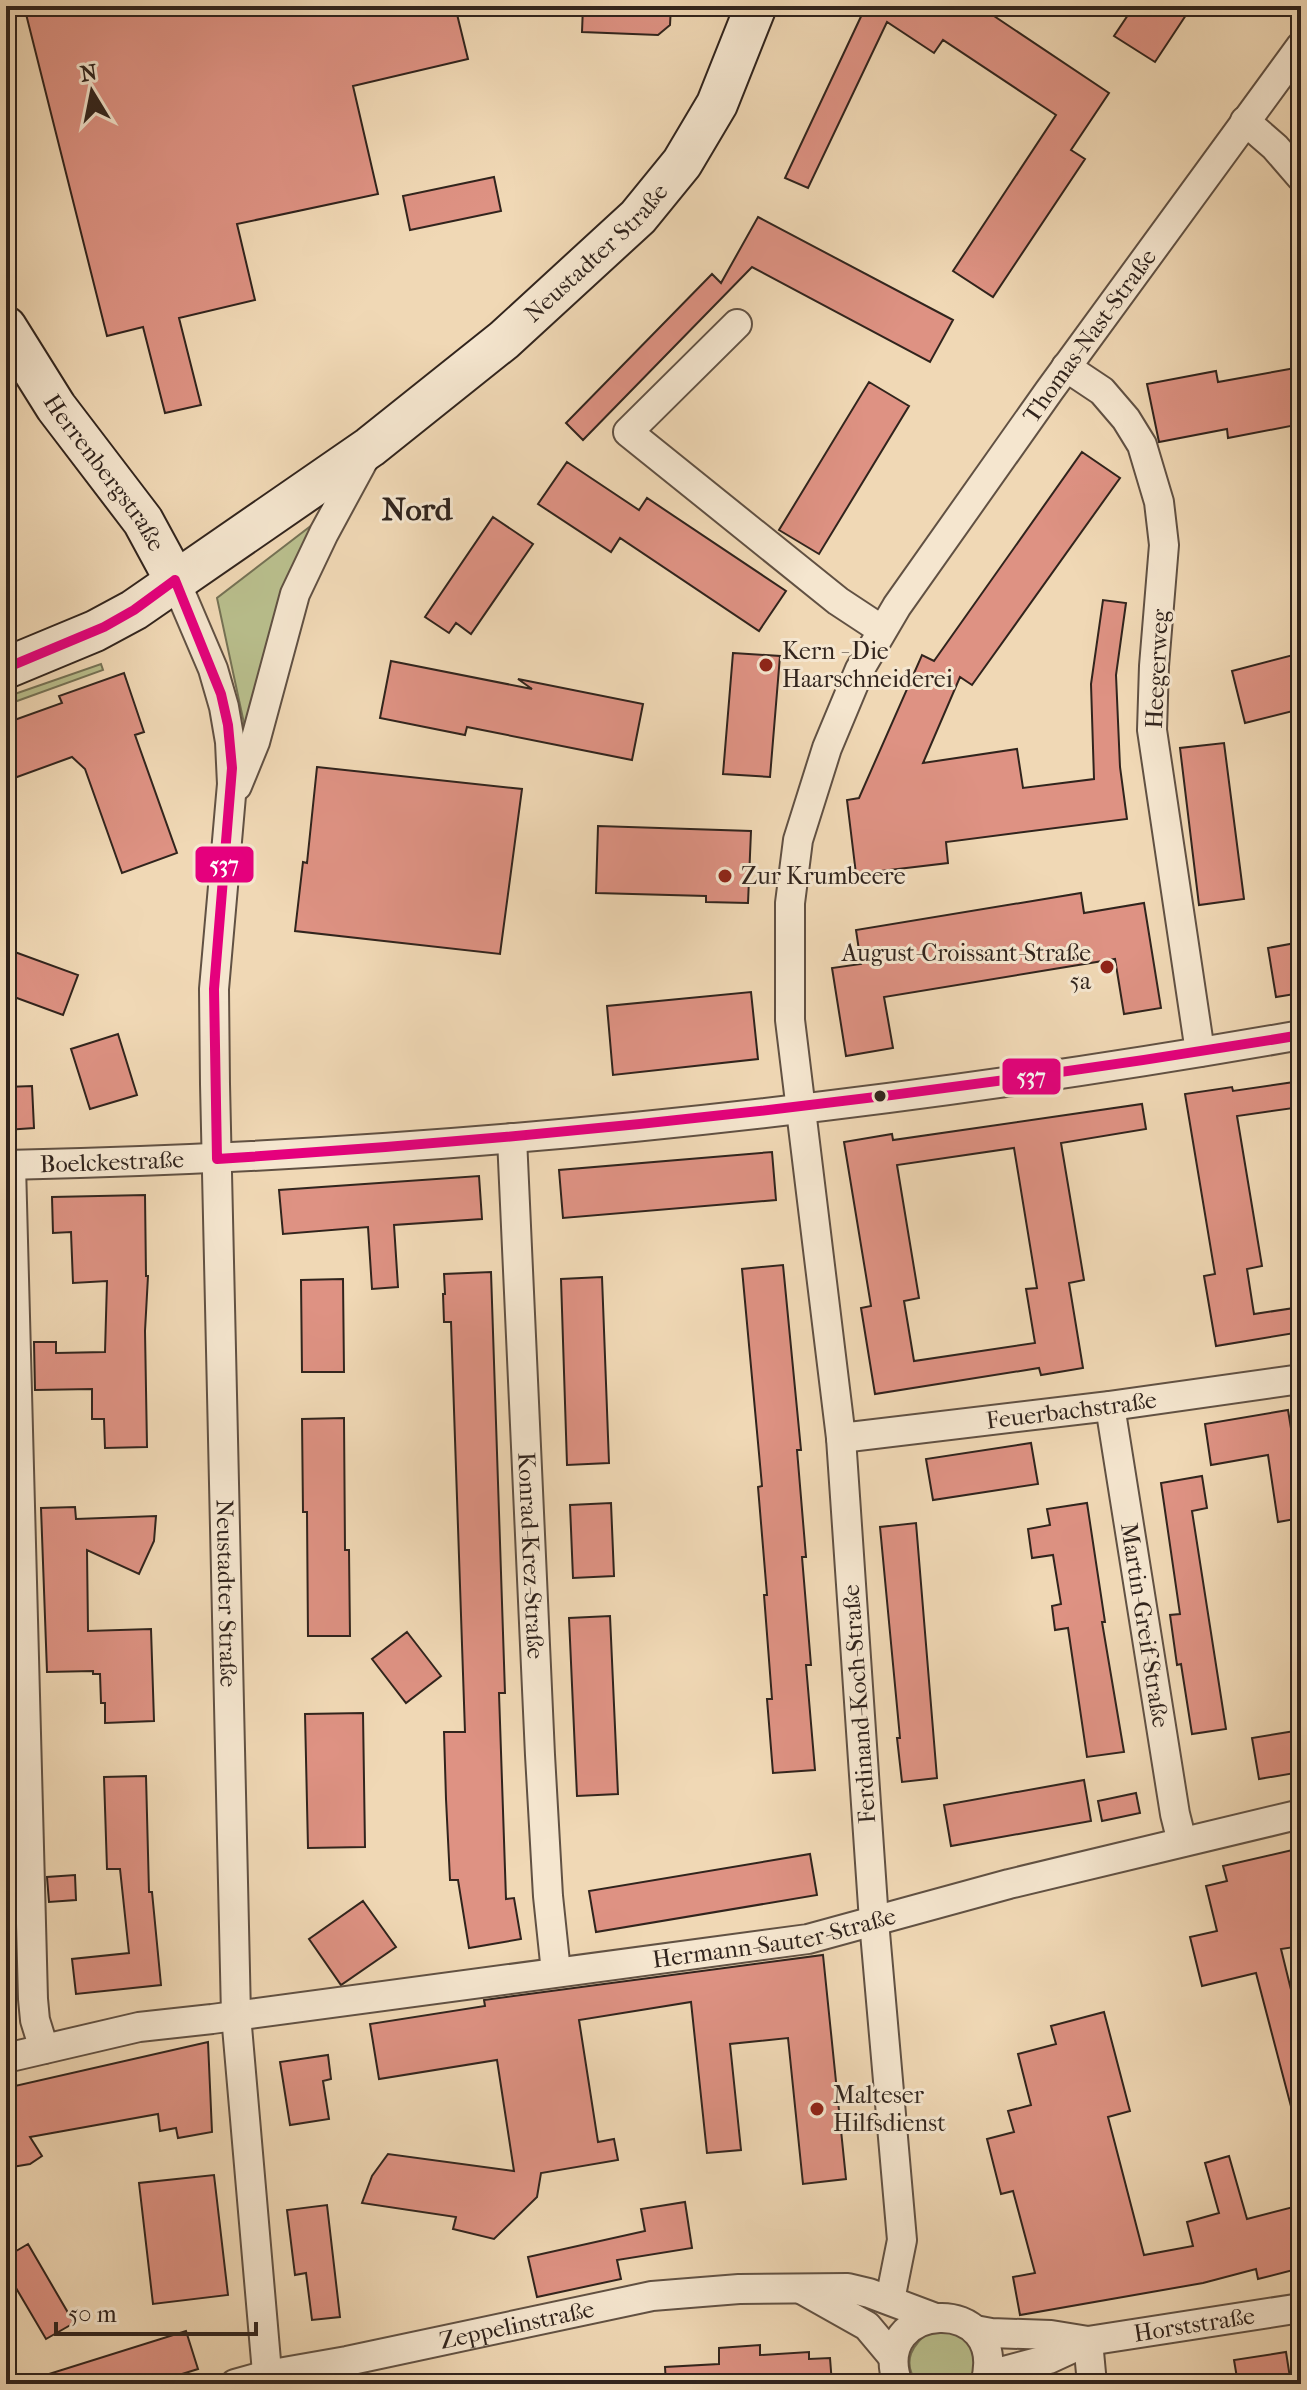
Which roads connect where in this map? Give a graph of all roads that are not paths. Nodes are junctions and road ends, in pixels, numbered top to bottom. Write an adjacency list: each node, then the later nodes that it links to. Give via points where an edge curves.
1 (756, 6): 8 (main road, Neustadter Straße, via 717,104 682,163 638,217 504,340)
2 (1301, 46): 3 (street, Thomas-Nast-Straße)
3 (1245, 121): 4 (street); 7 (street, Thomas-Nast-Straße)
4 (1301, 177)
5 (737, 324): 10 (street, via 628,432 838,601)
6 (6, 327): 9 (main road, Herrenbergstraße, via 56,407 143,521)
7 (1066, 367): 10 (street, Thomas-Nast-Straße); 14 (street, Heegerweg, via 1102,391 1126,419 1146,454 1159,502 1164,545 1152,730)
8 (370, 447): 9 (main road, Neustadter Straße); 12 (street, Neustadter Straße, via 295,594 255,742)
9 (175, 580): 11 (main road, via 104,627); 12 (street, Neustadter Straße, via 221,694 230,742)
10 (882, 630): 15 (street, Thomas-Nast-Straße, via 832,734 793,867 789,999)
11 (6, 668)
12 (231, 801): 17 (street, Neustadter Straße, via 214,989)
13 (1301, 1035): 14 (street, Boelckestraße)
14 (1200, 1052): 15 (street, Boelckestraße)
15 (800, 1107): 16 (street, Boelckestraße); 21 (street, Ferdinand-Koch-Straße)
16 (512, 1138): 17 (street, Boelckestraße); 27 (street, Konrad-Krez-Straße, via 541,1770)
17 (217, 1159): 18 (street, Boelckestraße); 28 (street, Neustadter Straße)
18 (8, 1165): 22 (street)
19 (1301, 1379): 20 (street, Feuerbachstraße)
20 (1110, 1406): 21 (street, Feuerbachstraße); 25 (street, Martin-Greif-Straße)
21 (841, 1438): 26 (street, Ferdinand-Koch-Straße)
22 (13, 1497): 23 (street)
23 (16, 1790): 29 (street, via 35,2020)
24 (1301, 1814): 25 (street, Hermann-Sauter-Straße)
25 (1182, 1842): 26 (street, Hermann-Sauter-Straße)
26 (874, 1921): 27 (street, Hermann-Sauter-Straße, via 808,1939); 32 (street, Ferdinand-Koch-Straße, via 902,2240)
27 (556, 1972): 28 (street, Hermann-Sauter-Straße)
28 (236, 2015): 29 (street, Hermann-Sauter-Straße, via 139,2027); 38 (street, Neustadter Straße)
29 (44, 2049): 30 (street, Hermann-Sauter-Straße)
30 (6, 2058)
31 (802, 2290): 32 (street, Zeppelinstraße, via 848,2288); 37 (street, Zeppelinstraße, via 867,2326); 38 (street, Zeppelinstraße, via 652,2296)
32 (890, 2300): 34 (street, Zeppelinstraße)
33 (1301, 2308): 36 (street, Horststraße)
34 (933, 2317): 35 (street, Horststraße, via 963,2321); 37 (street, via 906,2331 898,2343)
35 (975, 2330): 36 (street, Horststraße); 40 (street, Horststraße, via 988,2357)
36 (1088, 2341): 40 (street, Horststraße, via 1004,2371); 41 (street)
37 (895, 2371)
38 (267, 2379): 39 (street, Zeppelinstraße)
39 (235, 2384)
40 (985, 2384)
41 (1092, 2384)

